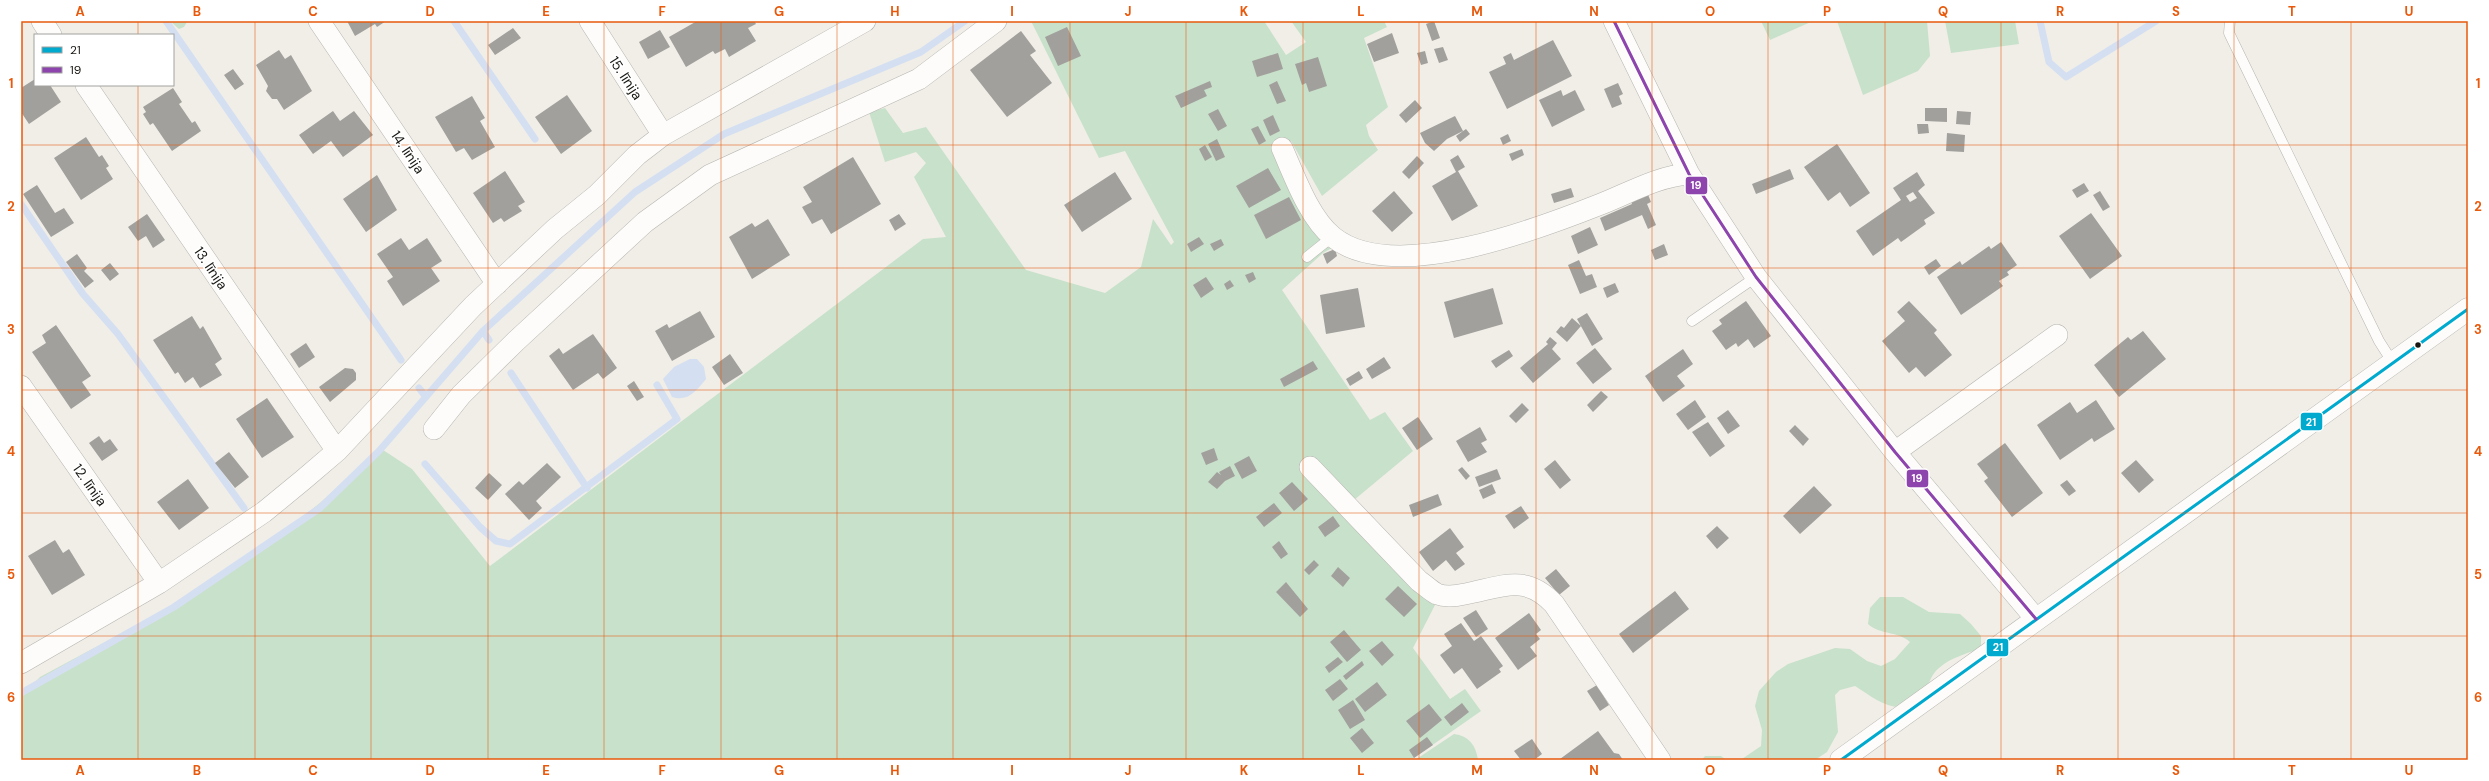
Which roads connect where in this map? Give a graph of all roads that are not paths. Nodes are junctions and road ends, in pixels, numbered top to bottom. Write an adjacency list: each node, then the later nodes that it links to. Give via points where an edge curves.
1 (42, 21): 8 (street)
2 (319, 21): 16 (street, 14. līnija)
3 (590, 21): 10 (street, 15. līnija)
4 (865, 21): 10 (street)
5 (996, 21): 22 (street, via 919,79 710,175 651,218 516,341 461,395)
6 (1614, 21): 12 (street)
7 (2230, 21): 20 (lane, via 2229,33 2379,341)
8 (50, 34)
9 (87, 86): 23 (street, 13. līnija)
10 (663, 135): 16 (street, via 637,155 597,195 555,228)
11 (1282, 148): 13 (street, via 1304,196)
12 (1689, 174): 13 (street, via 1672,175 1498,240 1456,250 1400,255 1377,254 1357,250); 15 (street)
13 (1332, 237): 14 (lane)
14 (1307, 257)
15 (1756, 277): 18 (lane); 24 (street)
16 (497, 284): 23 (street, via 472,306)
17 (2468, 309): 20 (main road)
18 (1692, 321)
19 (2057, 335): 24 (street)
20 (2393, 363): 27 (main road)
21 (21, 386): 26 (street, 12. līnija)
22 (434, 429)
23 (337, 451): 26 (street, via 264,512)
24 (1895, 452): 27 (street)
25 (1310, 467): 29 (street, via 1419,581 1437,594 1454,596 1515,584 1531,586 1544,593)
26 (159, 583): 28 (street)
27 (2036, 619): 30 (main road)
28 (21, 663)
29 (1660, 760)
30 (1841, 760)

